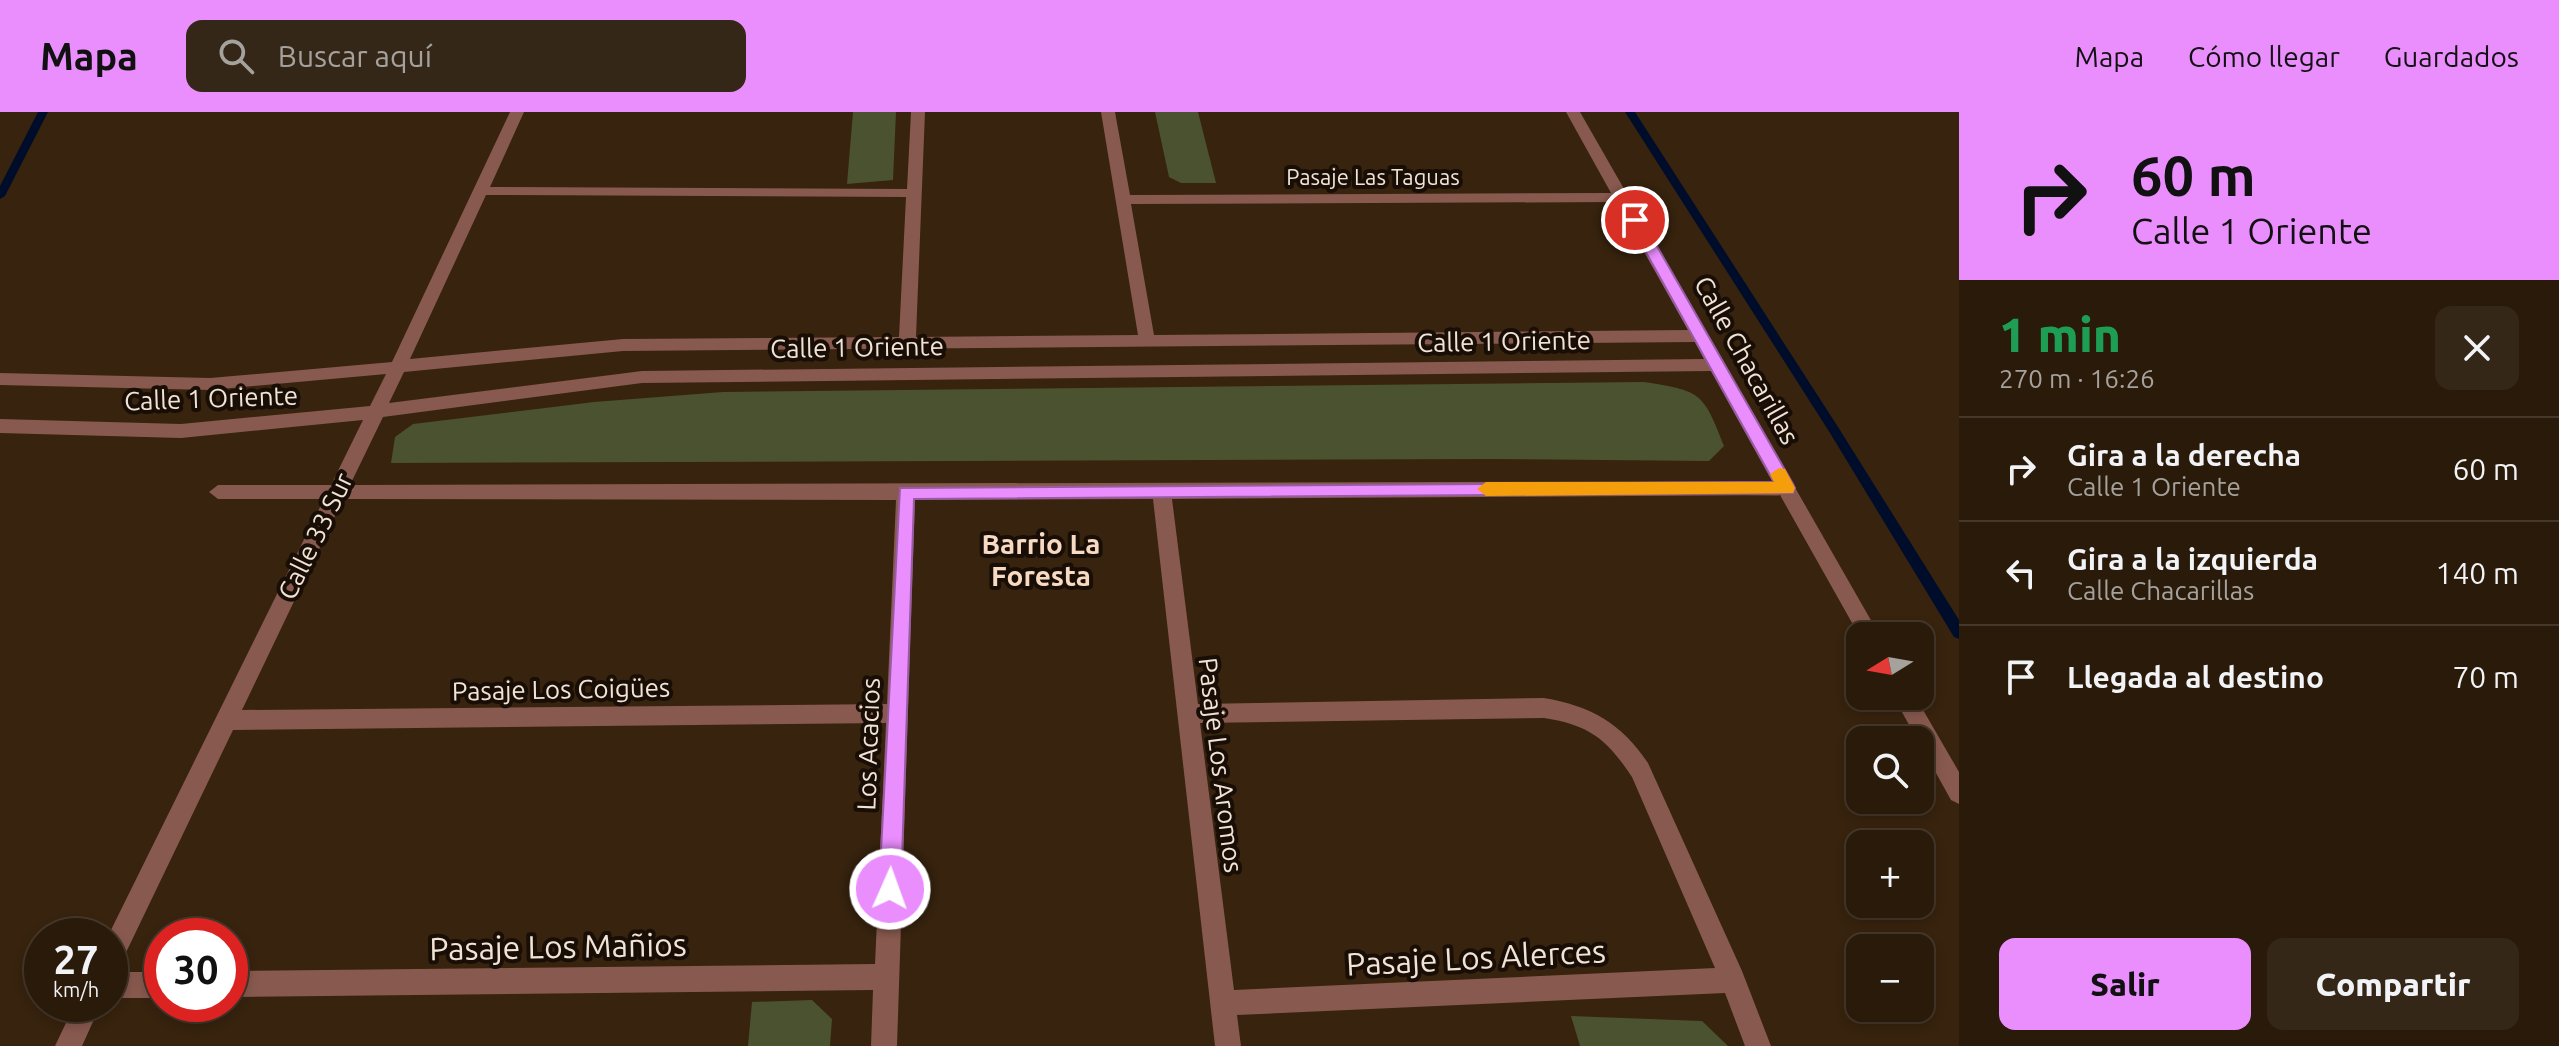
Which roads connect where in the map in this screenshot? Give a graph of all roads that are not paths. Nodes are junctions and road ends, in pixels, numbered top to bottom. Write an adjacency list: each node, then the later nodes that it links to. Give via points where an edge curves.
1 (517, 112): 5 (street, Calle 33 Sur)
2 (918, 112): 6 (street)
3 (1108, 112): 8 (street)
4 (1573, 112): 7 (street, Calle Chacarillas)
5 (480, 191): 6 (street); 12 (street, Calle 33 Sur)
6 (915, 193): 11 (street)
7 (1622, 197): 8 (street, Pasaje Las Taguas); 9 (street, Calle Chacarillas)
8 (1124, 200): 10 (street)
9 (1701, 336): 10 (street, Calle 1 Oriente); 13 (street, Calle Chacarillas)
10 (1147, 341): 11 (street, Calle 1 Oriente)
11 (907, 342): 12 (street, Calle 1 Oriente, via 623,345)
12 (399, 365): 14 (street, Calle 1 Oriente, via 277,380 167,385); 15 (street, Calle 33 Sur)
13 (1717, 365): 15 (street, Calle 1 Oriente, via 642,377); 17 (street, Calle Chacarillas)
14 (0, 379)
15 (376, 411): 16 (street, Calle 1 Oriente, via 203,430); 20 (street, Calle 33 Sur)
16 (0, 426)
17 (1787, 488): 18 (street); 22 (street, Calle Chacarillas)
18 (1161, 490): 21 (street); 25 (street, Pasaje Los Aromos)
19 (218, 492): 20 (street)
20 (335, 492): 21 (street); 26 (street, Calle 33 Sur)
21 (906, 493): 24 (street, Los Acacios)
22 (1862, 622)
23 (1912, 710): 27 (street)
24 (897, 713): 26 (street, Pasaje Los Coigües); 29 (street, Los Acacios)
25 (1186, 714): 30 (street, via 1544,708 1572,711 1599,723 1621,740 1640,770); 32 (street, Pasaje Los Aromos)
26 (225, 720): 28 (street, Calle 33 Sur)
27 (1959, 793)
28 (128, 921)
29 (887, 977): 31 (street, Pasaje Los Mañios); 35 (street, Los Acacios)
30 (1733, 980): 32 (street, Pasaje Los Alerces); 37 (street)
31 (248, 984)
32 (1223, 1003): 36 (street, Pasaje Los Aromos)
33 (79, 1022): 34 (street)
34 (68, 1046)
35 (884, 1046)
36 (1228, 1046)
37 (1758, 1046)

